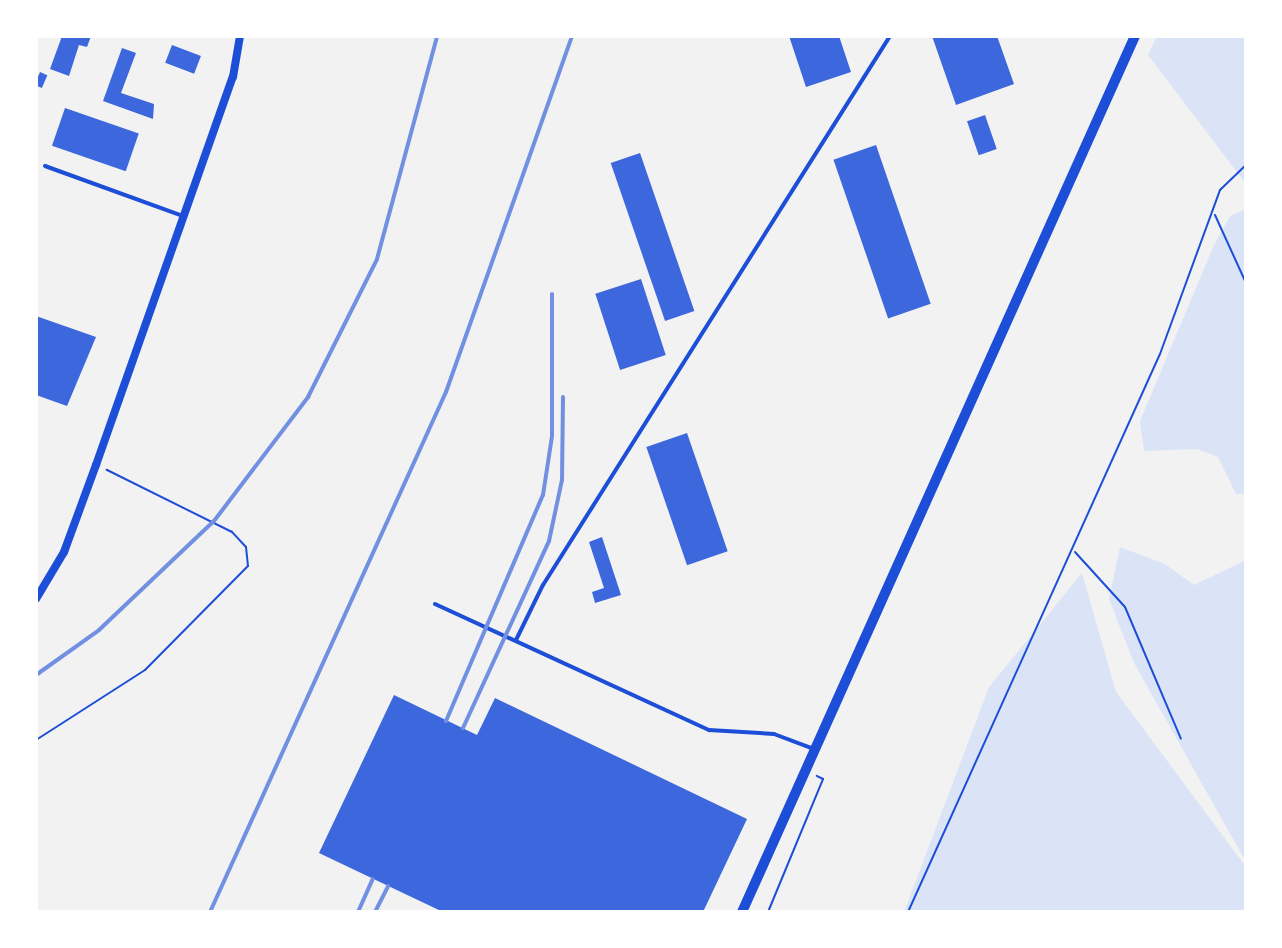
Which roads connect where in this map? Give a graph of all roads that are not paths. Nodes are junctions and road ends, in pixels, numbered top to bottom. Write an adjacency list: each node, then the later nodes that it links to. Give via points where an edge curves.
1 (222, 36): 4 (street)
2 (890, 36): 9 (lane, via 543,585)
3 (1135, 36): 10 (street)
4 (237, 38): 6 (street, via 233,77)
5 (45, 166): 6 (lane)
6 (185, 217): 7 (street, via 64,552)
7 (36, 599)
8 (435, 604): 9 (lane)
9 (516, 640): 10 (lane, via 709,730 774,734)
10 (816, 749): 11 (street)
11 (742, 912)

